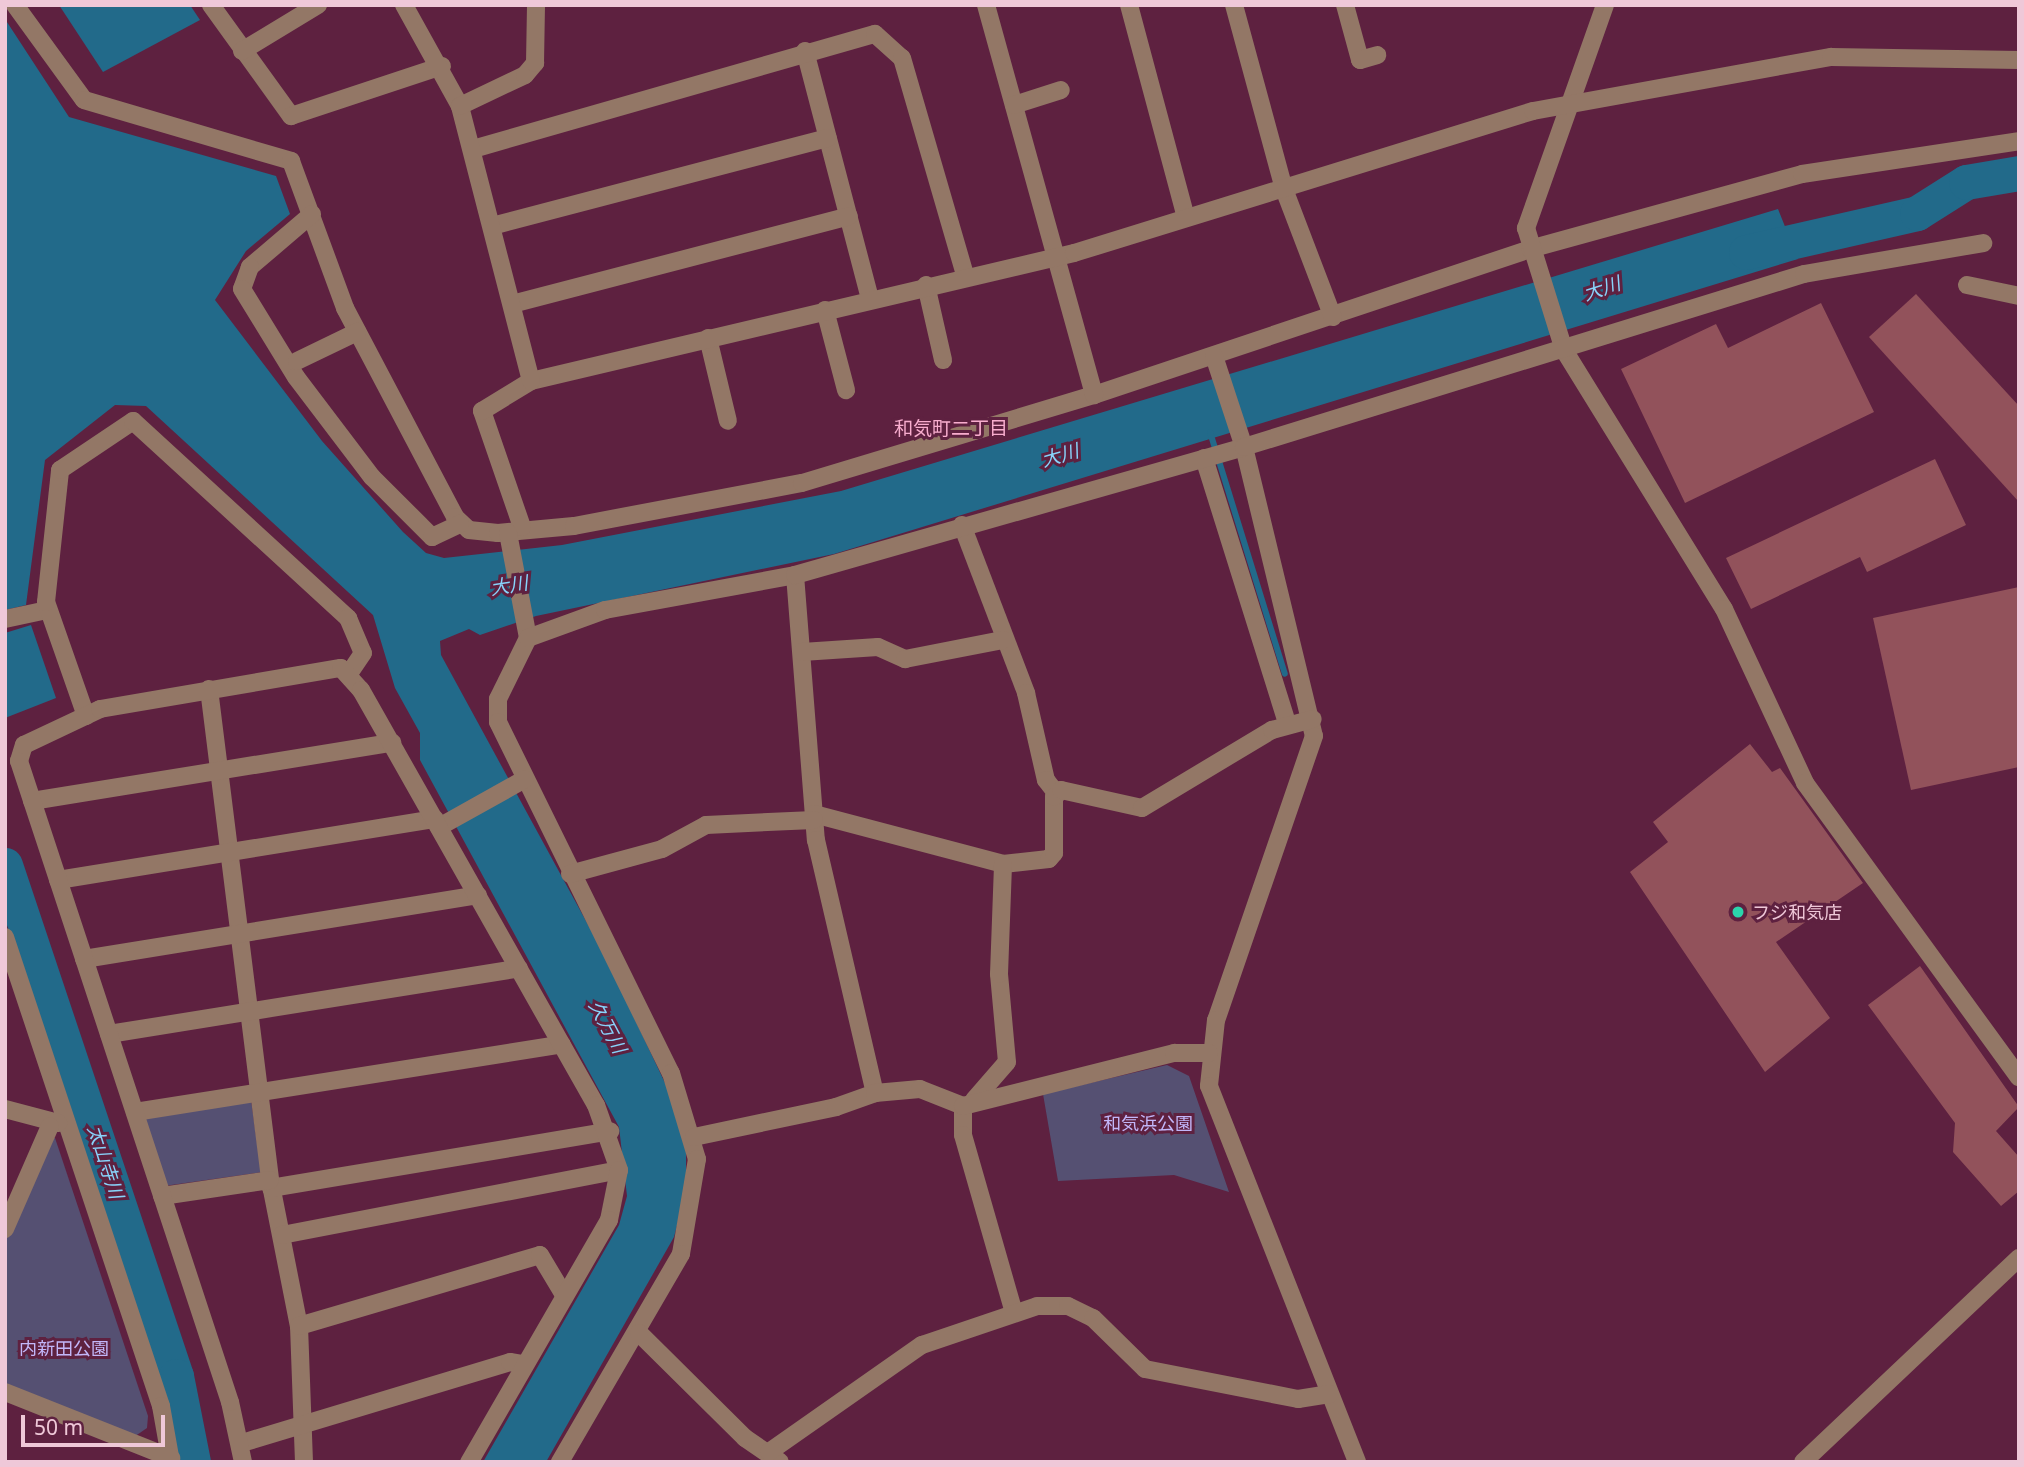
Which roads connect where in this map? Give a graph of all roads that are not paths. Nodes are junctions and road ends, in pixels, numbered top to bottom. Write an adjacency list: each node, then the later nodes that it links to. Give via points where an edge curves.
1 (15, 5): 24 (street, via 84,100 291,161)
2 (211, 5): 11 (street)
3 (318, 5): 11 (street)
4 (404, 5): 15 (street)
5 (536, 5): 19 (street, via 535,63 525,75)
6 (986, 5): 18 (street)
7 (1129, 5): 26 (street)
8 (1234, 5): 23 (street)
9 (1345, 5): 13 (street, via 1360,60)
10 (1605, 5): 17 (street)
11 (242, 51): 15 (street, via 291,116)
12 (805, 51): 20 (street); 22 (street); 31 (street, via 875,34 902,58)
13 (1377, 55)
14 (2019, 60): 17 (street, via 1831,57)
15 (442, 66): 19 (street)
16 (1061, 90): 18 (street)
17 (1571, 103): 23 (street, via 1460,129); 30 (street, via 1531,206)
18 (1014, 105): 29 (street)
19 (460, 106): 22 (street)
20 (828, 138): 25 (street); 27 (street)
21 (2019, 141): 30 (street, via 1802,174)
22 (473, 149): 27 (street)
23 (1284, 189): 26 (street); 38 (street)
24 (312, 214): 39 (street); 51 (street, via 250,267 242,289 296,377 380,486 432,537)
25 (849, 216): 35 (street); 36 (street)
26 (1186, 217): 29 (street)
27 (492, 226): 36 (street)
28 (1983, 243): 41 (street, via 1804,274)
29 (1057, 255): 31 (street); 47 (street)
30 (1532, 255): 38 (street); 41 (street)
31 (965, 275): 32 (street)
32 (926, 285): 35 (street); 43 (street)
33 (1967, 285): 34 (street)
34 (2019, 296)
35 (870, 298): 37 (street)
36 (512, 304): 45 (street)
37 (825, 310): 40 (street); 46 (street)
38 (1333, 317): 42 (street)
39 (356, 332): 44 (street); 51 (street)
40 (708, 338): 45 (street); 48 (street)
41 (1563, 346): 49 (street); 87 (street, via 1724,609 1805,783)
42 (1215, 359): 47 (street); 49 (street)
43 (943, 360)
44 (297, 361)
45 (531, 381): 53 (street, via 482,411)
46 (846, 390)
47 (1094, 395): 53 (street, via 802,483)
48 (728, 421)
49 (1239, 446): 50 (street); 64 (street)
50 (1206, 457): 52 (street); 63 (street)
51 (460, 524): 53 (street)
52 (962, 525): 54 (street); 58 (street)
53 (514, 534): 57 (street)
54 (795, 575): 57 (street, via 605,610); 59 (street)
55 (47, 610): 56 (street); 60 (street, via 60,470 65,461 133,421 348,618 363,653); 62 (street)
56 (5, 619)
57 (528, 633): 67 (street, via 498,699 498,722)
58 (1003, 640): 59 (street, via 905,659 878,646); 68 (street, via 1026,693 1046,780)
59 (802, 652): 70 (street)
60 (351, 672): 61 (street, via 331,668); 65 (street)
61 (209, 689): 62 (street); 66 (street)
62 (86, 716): 69 (street, via 24,745 19,761)
63 (1287, 723): 64 (street); 68 (street, via 1142,808)
64 (1313, 727): 85 (street)
65 (392, 743): 66 (street); 71 (street)
66 (218, 771): 69 (street); 72 (street)
67 (521, 782): 71 (street); 74 (street)
68 (1057, 794): 73 (street, via 1054,853)
69 (32, 801): 75 (street)
70 (814, 817): 73 (street); 74 (street, via 706,825 662,849); 90 (street, via 833,935)
71 (441, 823): 72 (street); 76 (street)
72 (227, 853): 75 (street); 77 (street)
73 (1003, 864): 86 (street, via 999,974)
74 (570, 874): 96 (street, via 671,1073)
75 (58, 880): 79 (street)
76 (478, 895): 77 (street); 81 (street)
77 (237, 934): 79 (street); 82 (street)
78 (5, 937): 80 (street)
79 (84, 959): 83 (street)
80 (11, 967): 94 (street)
81 (519, 968): 82 (street); 84 (street)
82 (247, 1012): 83 (street); 89 (street)
83 (109, 1034): 93 (street)
84 (562, 1044): 89 (street); 95 (street)
85 (1209, 1053): 88 (street, via 1174,1053); 109 (street, via 1214,1108)
86 (1007, 1062): 88 (street); 91 (street)
87 (2019, 1078)
88 (1028, 1088): 91 (street)
89 (257, 1093): 93 (street); 98 (street)
90 (874, 1093): 91 (street, via 920,1089); 96 (street, via 836,1107)
91 (968, 1104): 104 (street, via 963,1135)
92 (5, 1109): 94 (street)
93 (135, 1112): 99 (street)
94 (57, 1124): 100 (street); 113 (street, via 161,1406)
95 (610, 1131): 97 (street); 98 (street)
96 (694, 1137): 106 (street, via 696,1193 687,1235)
97 (619, 1170): 101 (street); 103 (street, via 609,1220)
98 (270, 1184): 99 (street); 101 (street)
99 (162, 1196): 111 (street)
100 (5, 1229)
101 (282, 1235): 105 (street)
102 (2019, 1258): 119 (street)
103 (564, 1295): 105 (street, via 540,1255); 107 (street)
104 (1014, 1313): 109 (street, via 1068,1306 1093,1318 1145,1369 1298,1399); 112 (street, via 922,1345)
105 (299, 1326): 110 (street)
106 (639, 1333): 112 (street, via 745,1438); 117 (street)
107 (523, 1364): 110 (street, via 510,1362); 116 (street)
108 (5, 1392): 113 (street)
109 (1329, 1394): 118 (street)
110 (302, 1425): 111 (street); 115 (street)
111 (242, 1443): 114 (street)
112 (775, 1457)
113 (171, 1460)
114 (243, 1462)
115 (304, 1462)
116 (469, 1462)
117 (560, 1462)
118 (1357, 1462)
119 (1803, 1462)

